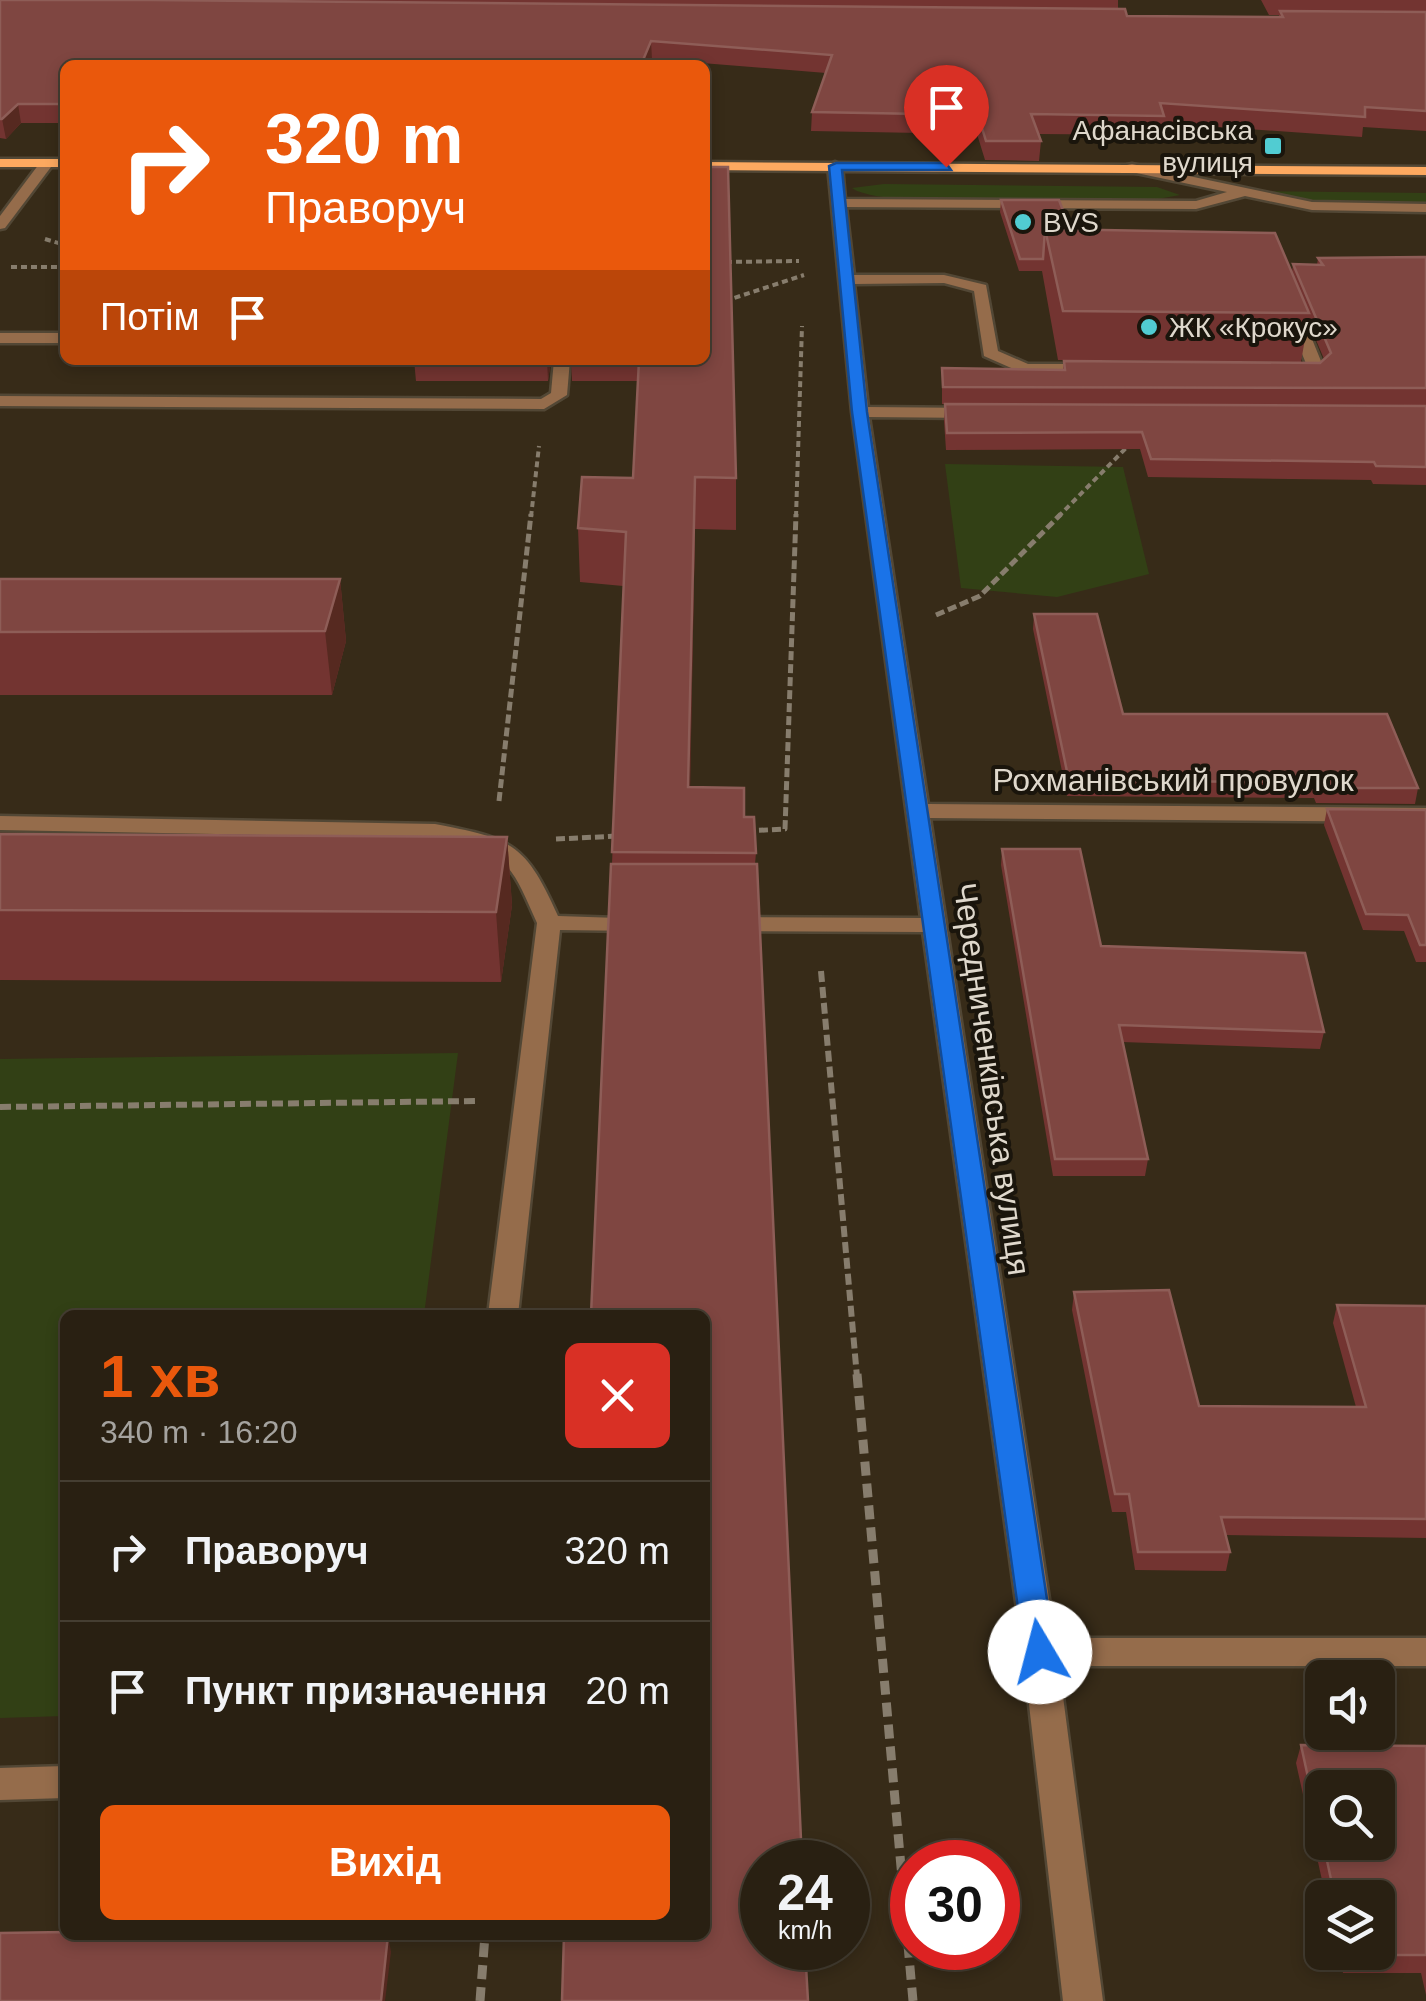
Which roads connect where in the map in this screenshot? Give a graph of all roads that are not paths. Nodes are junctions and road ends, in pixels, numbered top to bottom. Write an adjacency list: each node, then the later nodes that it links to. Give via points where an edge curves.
1 (0, 163): 2 (main road)
2 (47, 163): 3 (main road); 11 (street)
3 (60, 163)
4 (710, 166): 5 (main road)
5 (836, 166): 6 (main road); 9 (street, Чередниченківська вулиця)
6 (1132, 168): 7 (main road); 8 (street)
7 (1426, 171)
8 (1240, 193): 9 (street, via 1196,205); 10 (street, via 1312,206)
9 (842, 203): 12 (street, Чередниченківська вулиця)
10 (1426, 208)
11 (0, 226)
12 (847, 270): 17 (street, via 982,288 990,353 1025,369); 20 (street, Чередниченківська вулиця)
13 (1283, 288): 18 (street, via 1320,378)
14 (0, 338): 15 (street)
15 (60, 338)
16 (562, 365): 19 (street, via 560,395 544,404)
17 (1122, 370)
18 (1278, 370)
19 (0, 402)
20 (860, 412): 21 (street); 22 (street, Чередниченківська вулиця)
21 (998, 413)
22 (919, 811): 23 (street, Рохманівський провулок); 28 (street, Чередниченківська вулиця)
23 (1426, 815)
24 (0, 824): 25 (street, via 435,831 495,842 522,862)
25 (548, 924): 26 (street); 29 (street)
26 (663, 924)
27 (702, 924): 28 (street)
28 (934, 925): 30 (street, Чередниченківська вулиця)
29 (504, 1310)
30 (1040, 1652): 31 (street); 34 (street, Чередниченківська вулиця)
31 (1426, 1652)
32 (60, 1782): 33 (street)
33 (0, 1784)
34 (1083, 2001)

